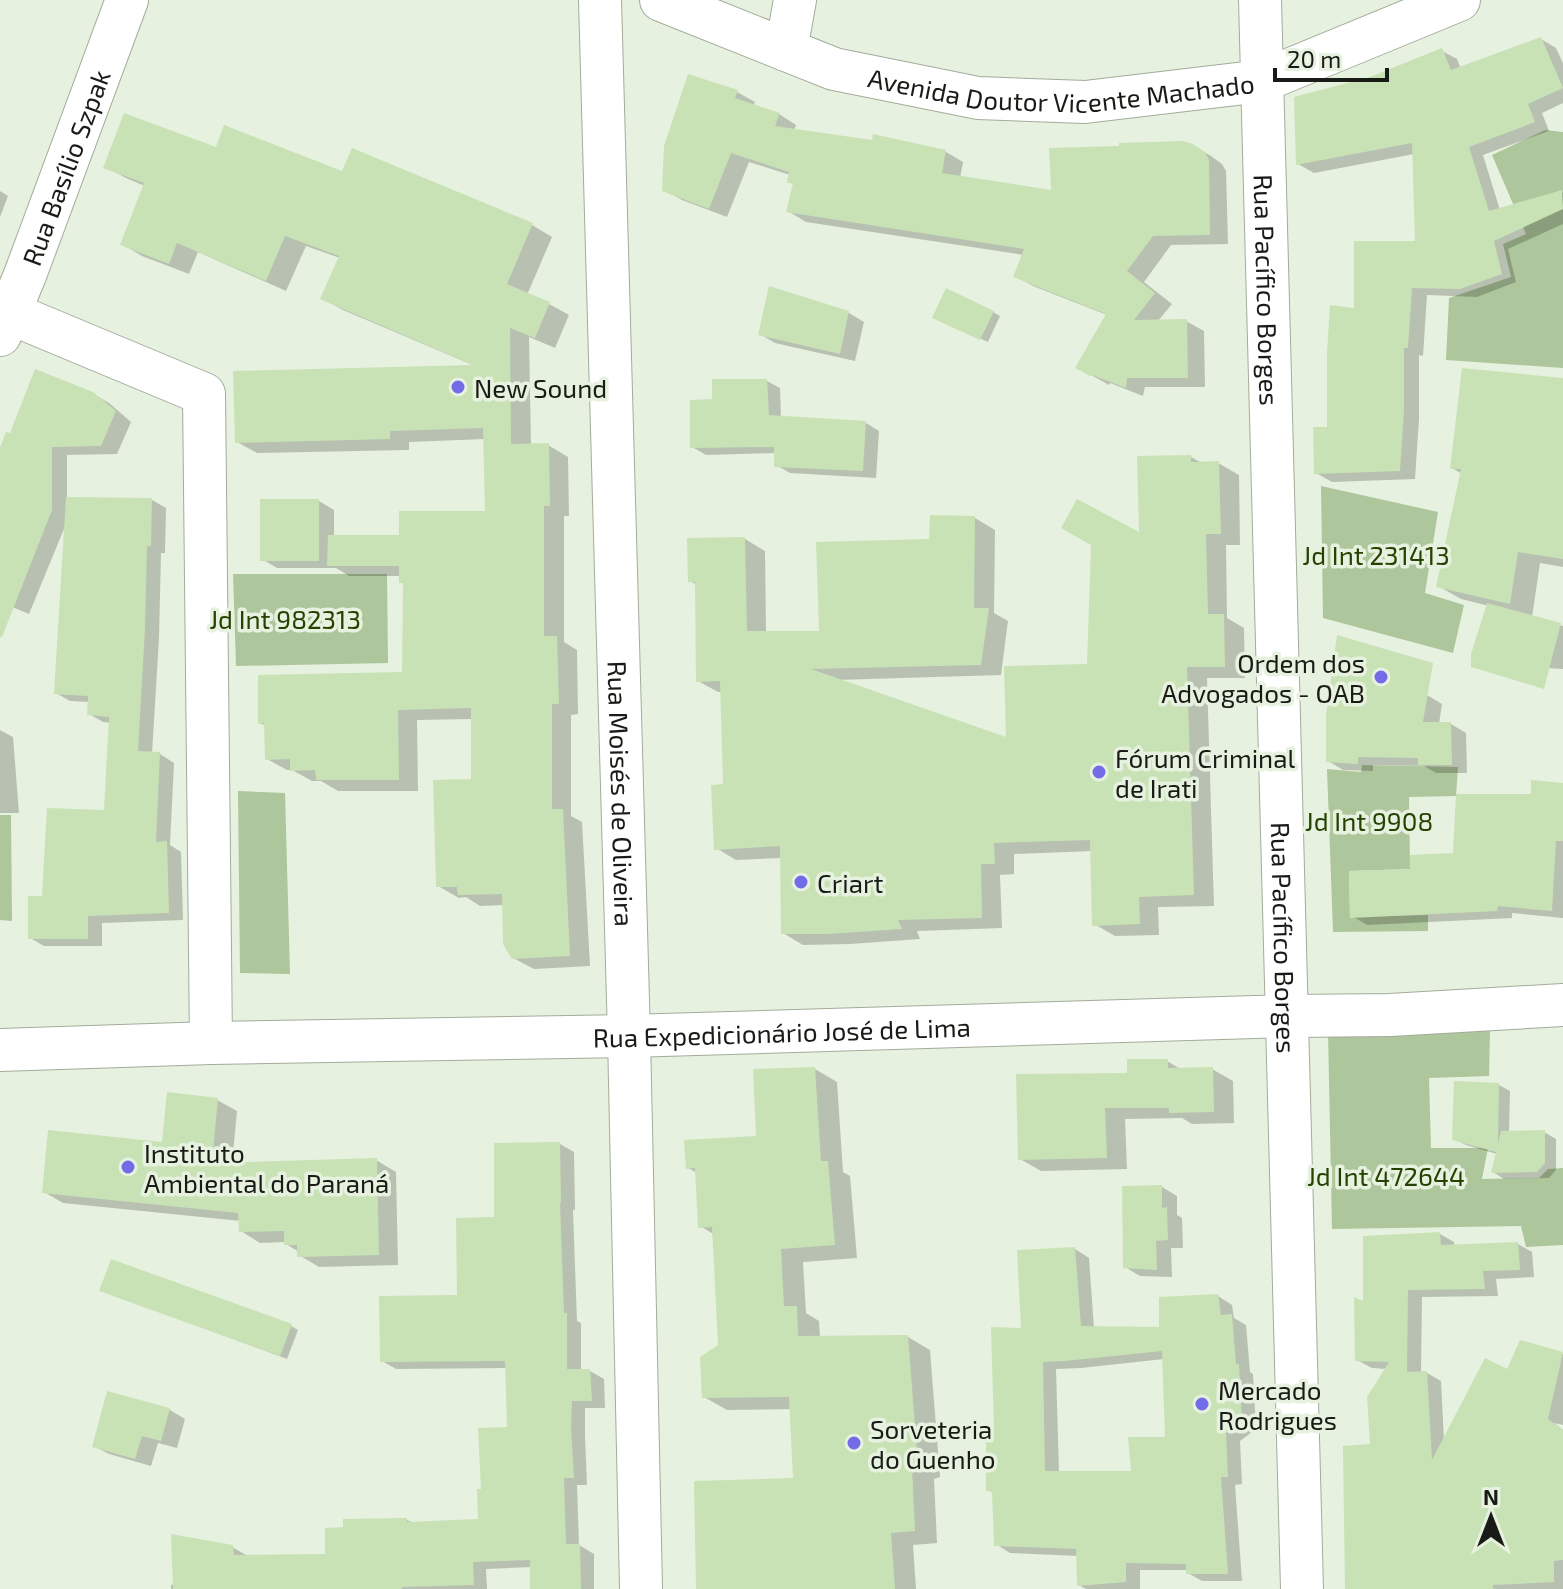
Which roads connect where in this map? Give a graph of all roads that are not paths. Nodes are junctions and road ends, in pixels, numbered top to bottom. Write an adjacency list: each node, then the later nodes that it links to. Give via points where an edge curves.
1 (127, 0): 9 (street, Rua Basílio Szpak, via 25,275)
2 (600, 0): 12 (street, Rua Moisés de Oliveira)
3 (661, 0): 7 (street, Avenida Doutor Vicente Machado)
4 (795, 0): 7 (street)
5 (1260, 0): 8 (street, Rua Pacífico Borges)
6 (1459, 0): 8 (street, Avenida Doutor Vicente Machado)
7 (786, 50): 8 (street, Avenida Doutor Vicente Machado, via 834,69 978,98 1085,102)
8 (1262, 81): 11 (street, Rua Pacífico Borges)
9 (3, 319): 13 (street, via 204,394)
10 (1563, 1005): 11 (street, Rua Expedicionário José de Lima)
11 (1288, 1016): 12 (street, Rua Expedicionário José de Lima); 16 (street, Rua Pacífico Borges)
12 (629, 1036): 13 (street, Rua Expedicionário José de Lima); 15 (street, Rua Moisés de Oliveira)
13 (211, 1043): 14 (street, Rua Expedicionário José de Lima)
14 (0, 1050)
15 (641, 1589)
16 (1302, 1589)

